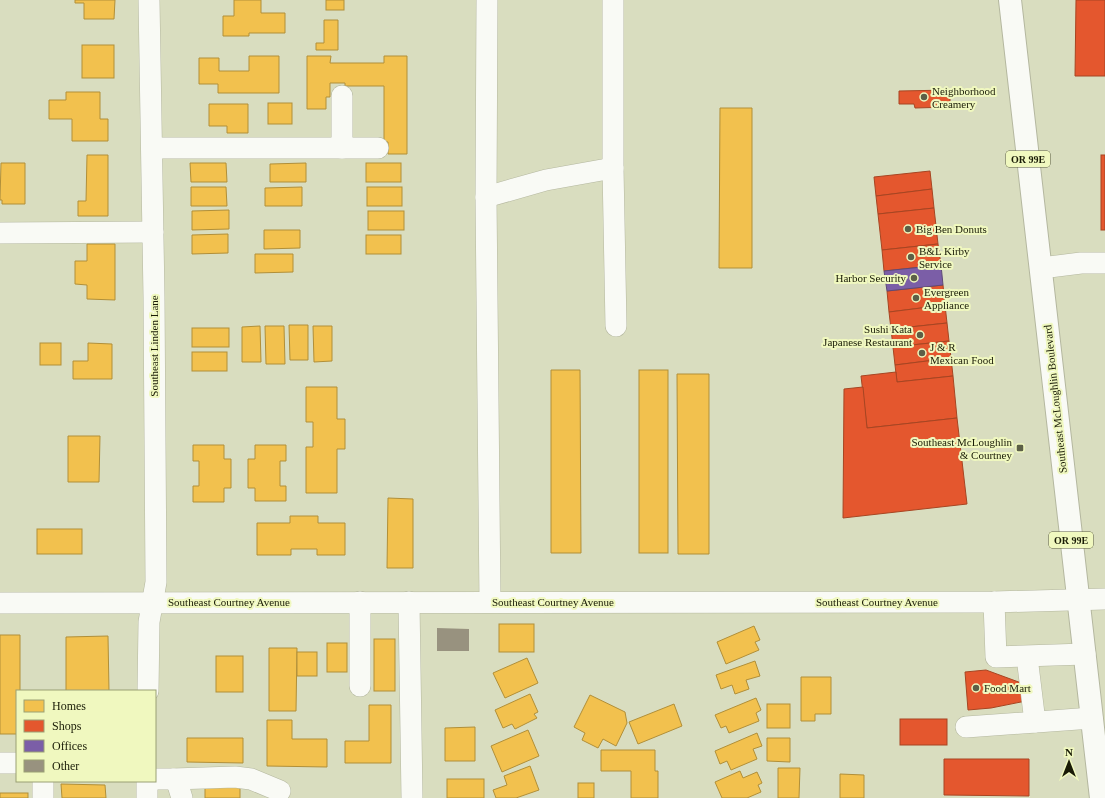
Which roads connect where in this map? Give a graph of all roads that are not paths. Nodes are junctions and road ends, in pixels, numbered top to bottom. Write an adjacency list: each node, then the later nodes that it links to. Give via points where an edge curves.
1 (149, 0): 6 (street, Southeast Linden Lane)
2 (487, 0): 10 (street)
3 (613, 0): 9 (street)
4 (1010, 0): 14 (main road, Southeast McLoughlin Boulevard / OR 99E)
5 (342, 96): 7 (street)
6 (152, 148): 7 (street); 11 (street, Southeast Linden Lane)
7 (342, 148): 8 (street)
8 (378, 148)
9 (613, 168): 10 (street, via 546,180); 15 (street)
10 (486, 197): 21 (street)
11 (153, 232): 12 (street); 18 (street, Southeast Linden Lane, via 156,582)
12 (0, 233)
13 (1105, 263): 14 (street)
14 (1041, 268): 17 (main road, Southeast McLoughlin Boulevard / OR 99E)
15 (616, 326)
16 (1105, 599): 17 (street, Southeast Courtney Avenue)
17 (1078, 600): 22 (street, Southeast Courtney Avenue); 24 (main road, Southeast McLoughlin Boulevard / OR 99E)
18 (152, 602): 19 (street, Southeast Courtney Avenue); 23 (street, Southeast Courtney Avenue); 27 (street, Southeast Linden Lane, via 149,622)
19 (360, 602): 20 (street, Southeast Courtney Avenue); 26 (street)
20 (409, 602): 21 (street, Southeast Courtney Avenue); 41 (street)
21 (490, 602): 22 (street, Southeast Courtney Avenue)
22 (994, 602): 25 (street, via 996,658)
23 (0, 603)
24 (1085, 654): 25 (street); 28 (main road, Southeast McLoughlin Boulevard / OR 99E)
25 (1027, 656): 29 (street)
26 (360, 686)
27 (148, 690)
28 (1092, 718): 29 (street); 36 (main road, Southeast McLoughlin Boulevard / OR 99E)
29 (1035, 722): 30 (street)
30 (966, 727)
31 (0, 763): 32 (street)
32 (16, 763)
33 (164, 779): 37 (street, via 234,777 251,779); 40 (street, via 178,785)
34 (43, 782): 38 (street)
35 (147, 782): 39 (street)
36 (1102, 785)
37 (280, 791)
38 (43, 798)
39 (147, 798)
40 (182, 798)
41 (412, 798)

